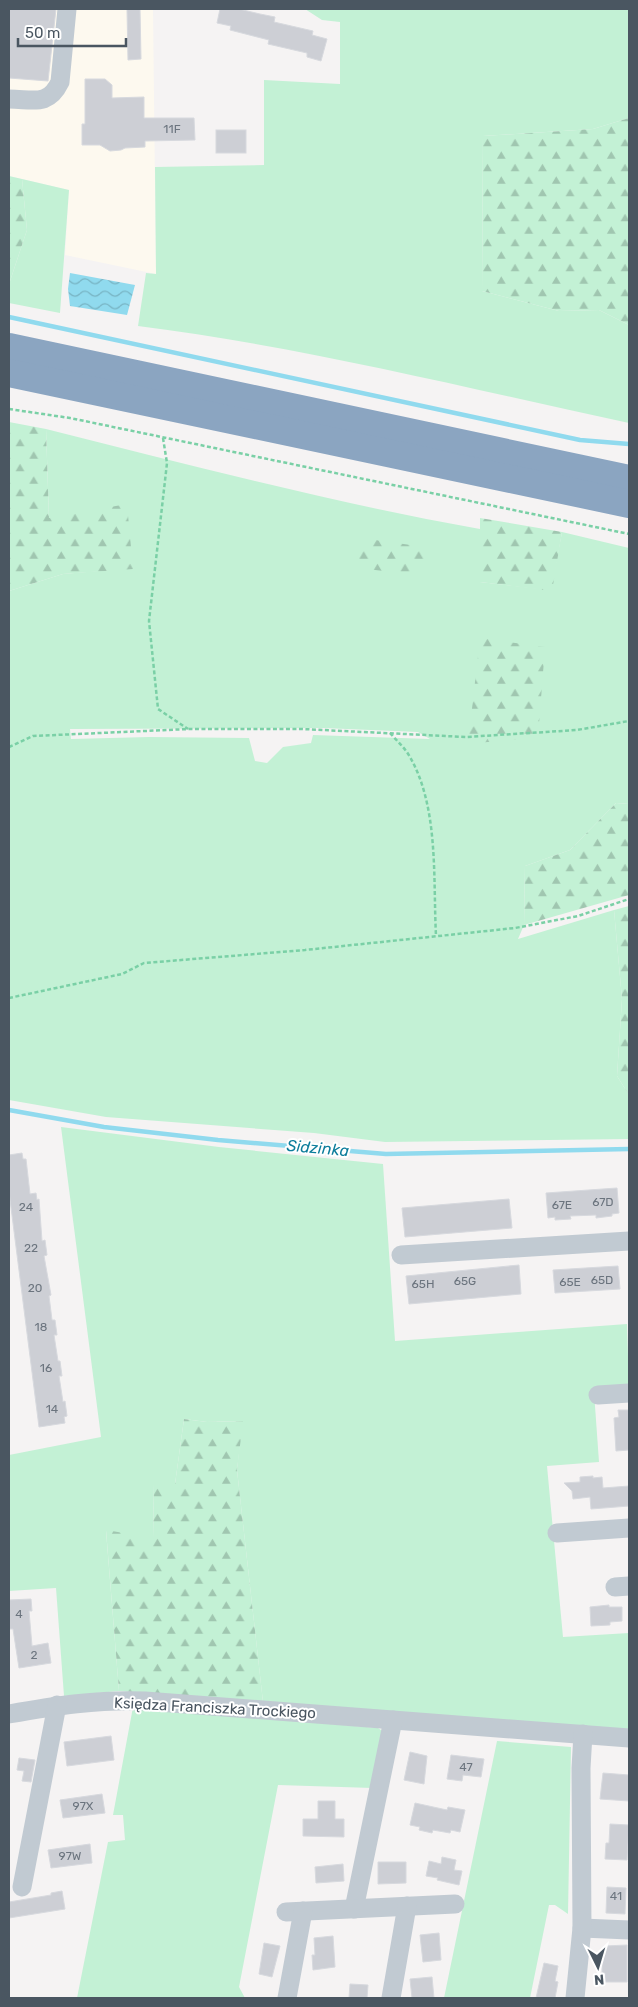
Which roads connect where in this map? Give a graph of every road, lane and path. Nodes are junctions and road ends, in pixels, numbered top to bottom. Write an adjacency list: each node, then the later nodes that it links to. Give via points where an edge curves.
1 (67, 9): 2 (street, via 60,82 55,93 44,100)
2 (9, 99)
3 (9, 347): 7 (highway)
4 (9, 373): 8 (highway)
5 (9, 409): 6 (path)
6 (163, 437): 9 (path); 11 (path, via 168,463 149,621 158,709)
7 (629, 479)
8 (629, 504)
9 (629, 534)
10 (629, 721): 12 (path, via 577,730 466,737)
11 (189, 730): 12 (path, via 302,729); 13 (path, via 34,736)
12 (390, 734): 15 (path, via 410,756 426,794)
13 (9, 748)
14 (629, 899): 15 (path, via 578,916 515,928)
15 (436, 936): 16 (path, via 144,963 122,974)
16 (9, 998)
17 (629, 1241): 18 (street)
18 (401, 1255)
19 (629, 1393): 20 (street)
20 (598, 1395)
21 (629, 1528): 22 (street)
22 (557, 1534)
23 (57, 1705): 24 (street, Księdza Franciszka Trockiego); 25 (street, Księdza Franciszka Trockiego, via 145,1700); 28 (street)
24 (9, 1714)
25 (393, 1720): 26 (street, Księdza Franciszka Trockiego); 31 (street)
26 (583, 1734): 27 (street, Księdza Franciszka Trockiego); 32 (street)
27 (629, 1738)
28 (22, 1887)
29 (455, 1904): 30 (street)
30 (407, 1906): 31 (street); 35 (street)
31 (354, 1908): 34 (street, via 295,1911)
32 (582, 1928): 33 (street); 36 (street)
33 (629, 1930)
34 (287, 1998)
35 (391, 1998)
36 (575, 1998)

